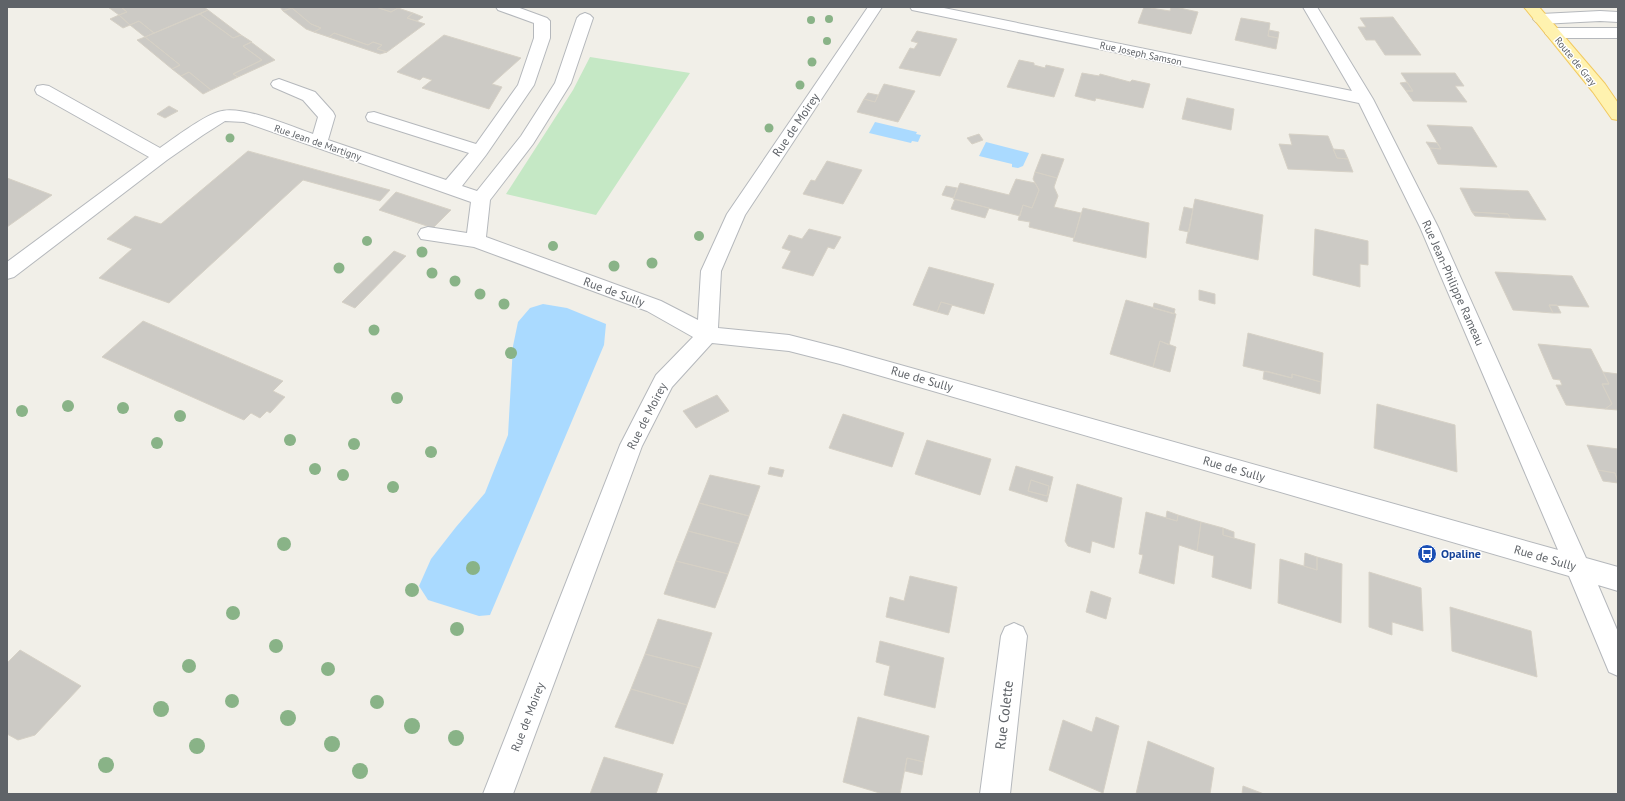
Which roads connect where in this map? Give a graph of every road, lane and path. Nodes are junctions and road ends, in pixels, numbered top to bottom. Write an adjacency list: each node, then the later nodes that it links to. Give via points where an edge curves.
1 (503, 7): 16 (street, via 542,21 542,38 526,85)
2 (875, 7): 23 (street, Rue de Moirey, via 736,214 710,271)
3 (917, 7): 12 (street, Rue Joseph Samson)
4 (1310, 7): 12 (street, Rue Jean-Philippe Rameau)
5 (1536, 13): 6 (street); 8 (main road, Route de Gray)
6 (1618, 17)
7 (585, 18): 19 (street, via 564,83 527,140)
8 (1553, 33): 9 (street); 13 (main road, Route de Gray, via 1599,88)
9 (1618, 33)
10 (279, 84): 15 (street, via 309,96 327,116)
11 (44, 90): 17 (street)
12 (1365, 98): 24 (street, Rue Jean-Philippe Rameau, via 1429,227)
13 (1618, 116)
14 (374, 117): 16 (street)
15 (319, 142): 17 (street, Rue Jean de Martigny, via 246,117 222,116 197,130); 18 (street, Rue Jean de Martigny)
16 (480, 151): 18 (street)
17 (161, 156): 22 (street, Rue Jean de Martigny)
18 (450, 188): 19 (street, Rue Jean de Martigny)
19 (481, 199): 21 (street)
20 (428, 234): 21 (street, Rue de Sully)
21 (476, 241): 23 (street, Rue de Sully, via 654,306)
22 (7, 272)
23 (707, 335): 24 (street, Rue de Sully, via 789,342); 28 (street, Rue de Moirey, via 664,381 631,445)
24 (1578, 568): 25 (street, Rue de Sully); 27 (street, Rue Jean-Philippe Rameau)
25 (1618, 579)
26 (1014, 636): 29 (street, Rue Colette)
27 (1618, 663)
28 (498, 794)
29 (995, 794)

